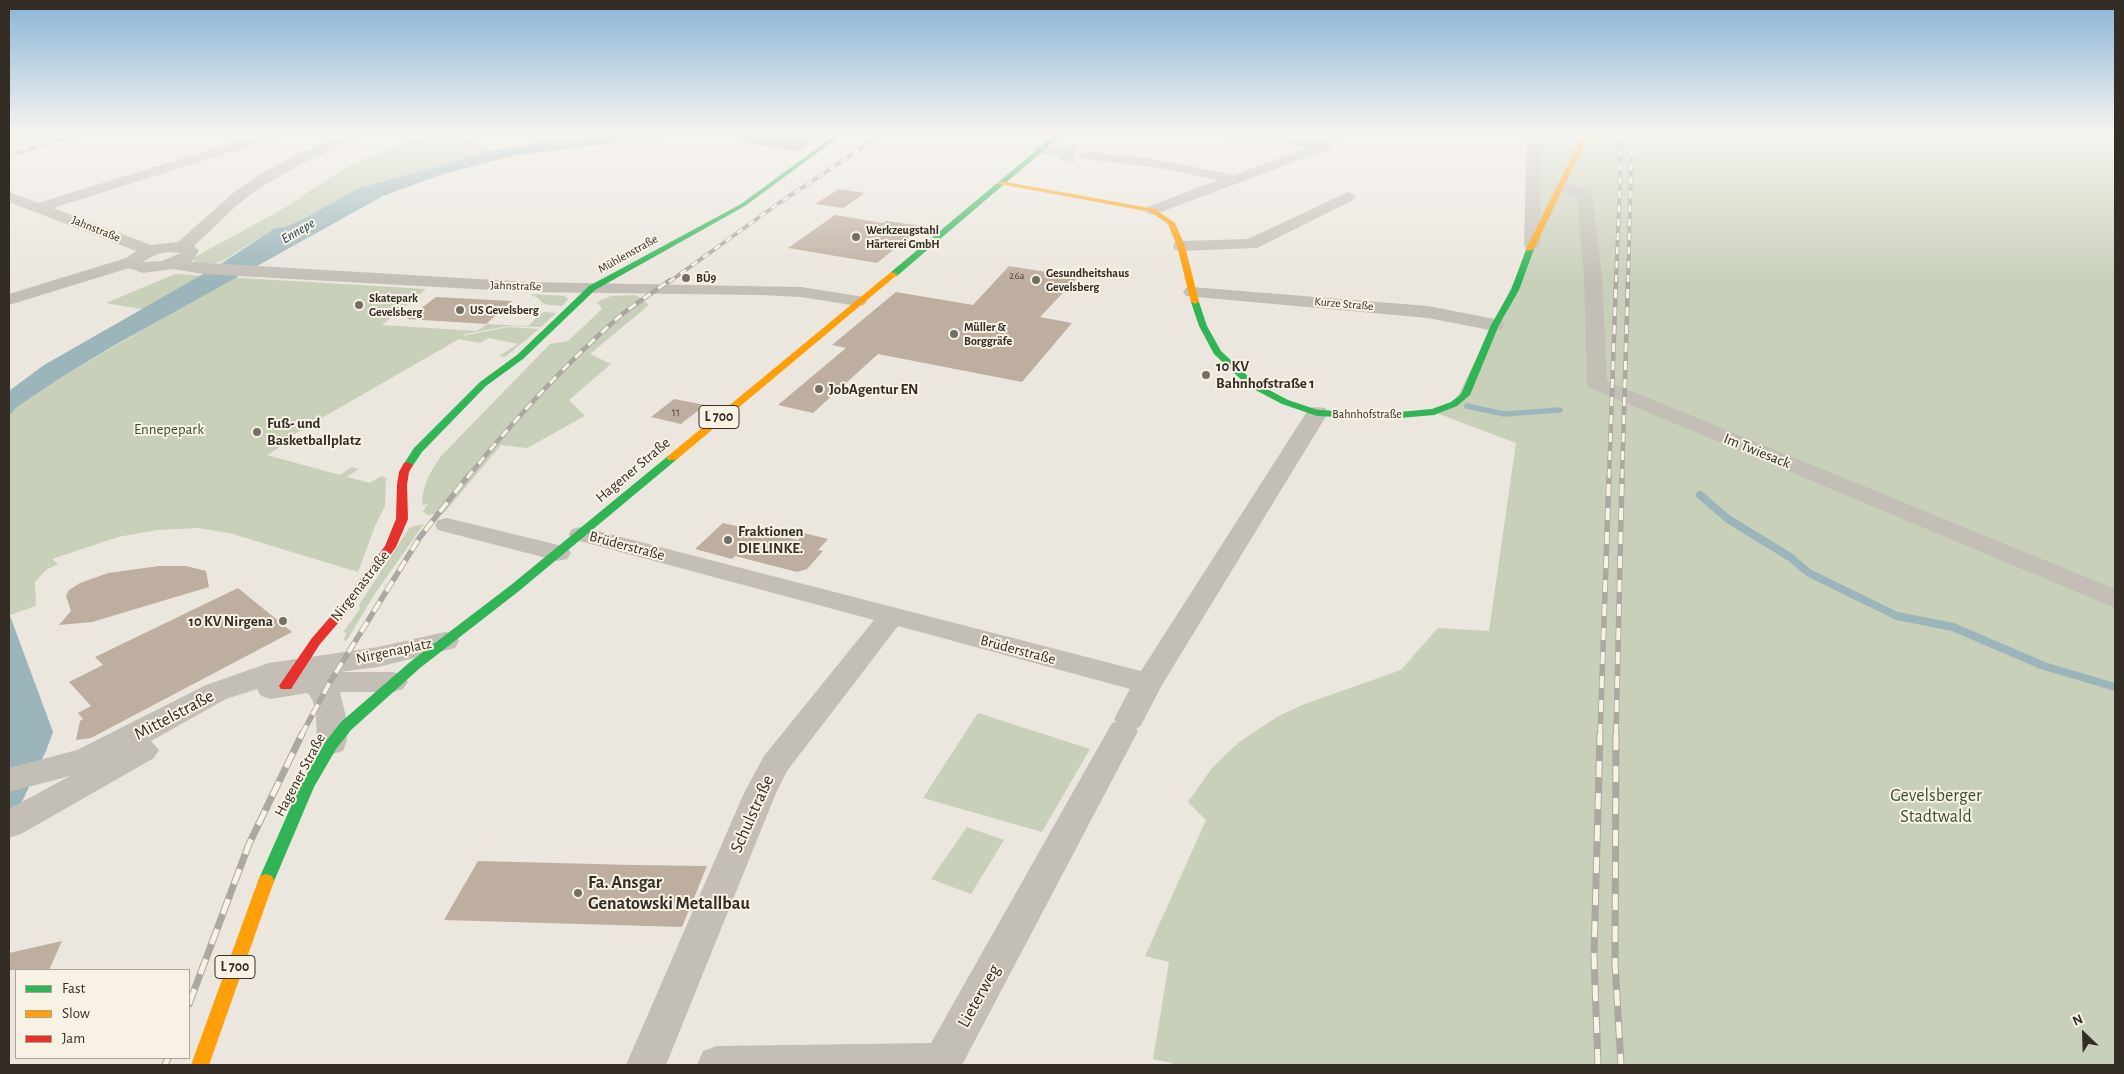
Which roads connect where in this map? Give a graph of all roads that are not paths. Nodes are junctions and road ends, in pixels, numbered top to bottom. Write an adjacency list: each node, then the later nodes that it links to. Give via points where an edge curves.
1 (119, 182): 11 (street, Jahnstraße)
2 (258, 182): 16 (street, via 226,206)
3 (774, 182): 20 (street, Mühlenstraße, via 743,205)
4 (1226, 182): 12 (street)
5 (1533, 182): 14 (street)
6 (1564, 182): 8 (street, Bahnhofstraße)
7 (1001, 183): 12 (street, Bahnhofstraße); 23 (street, Hagener Straße / L 700)
8 (1562, 186): 14 (street, Bahnhofstraße); 30 (street, Im Twiesack, via 1584,195 1597,384)
9 (9, 197): 11 (street, Jahnstraße)
10 (1348, 198): 15 (street, via 1251,244)
11 (39, 207): 13 (street); 17 (street, Jahnstraße)
12 (1152, 210): 15 (street, Bahnhofstraße, via 1171,223)
13 (9, 214)
14 (1532, 244): 24 (street, Bahnhofstraße, via 1515,290)
15 (1181, 246): 21 (street, Bahnhofstraße)
16 (181, 248): 17 (street); 18 (street, via 188,249 191,254)
17 (151, 251): 19 (street, via 135,259)
18 (173, 264): 19 (street, Jahnstraße); 20 (street, Jahnstraße, via 204,269)
19 (137, 265): 22 (street, Jahnstraße)
20 (592, 288): 23 (street, Jahnstraße, via 785,291); 26 (street, Mühlenstraße, via 520,357 492,376 418,450 404,472)
21 (1192, 292): 24 (street, Kurze Straße, via 1428,312); 25 (street, Bahnhofstraße, via 1203,326 1217,352 1242,377 1266,393)
22 (9, 300)
23 (858, 302): 28 (street, Hagener Straße / L 700)
24 (1495, 325): 25 (street, Bahnhofstraße, via 1465,395 1454,404 1434,412 1403,415)
25 (1317, 413): 36 (street)
26 (402, 497): 34 (street, Nirgenastraße, via 402,519 390,547)
27 (447, 525): 29 (street)
28 (581, 534): 29 (street, Hagener Straße / L 700); 31 (street, Brüderstraße)
29 (558, 553): 32 (street, Hagener Straße / L 700)
30 (2115, 599)
31 (891, 616): 36 (street, Brüderstraße); 41 (street, Schulstraße, via 775,764)
32 (445, 641): 33 (street, Nirgenaplatz); 35 (street, Hagener Straße / L 700)
33 (342, 662): 34 (street, Mittelstraße)
34 (299, 678): 35 (street, Mittelstraße); 37 (street, via 325,692 332,723); 38 (street, Mittelstraße, via 279,670 216,692 85,760); 39 (street, Mittelstraße, via 224,704)
35 (393, 682): 37 (street, Hagener Straße / L 700)
36 (1148, 683): 42 (street, Lieterweg, via 942,1062)
37 (332, 743): 40 (street, Hagener Straße / L 700, via 300,801 270,868)
38 (9, 780)
39 (12, 823)
40 (200, 1065)
41 (646, 1065)
42 (716, 1065)

